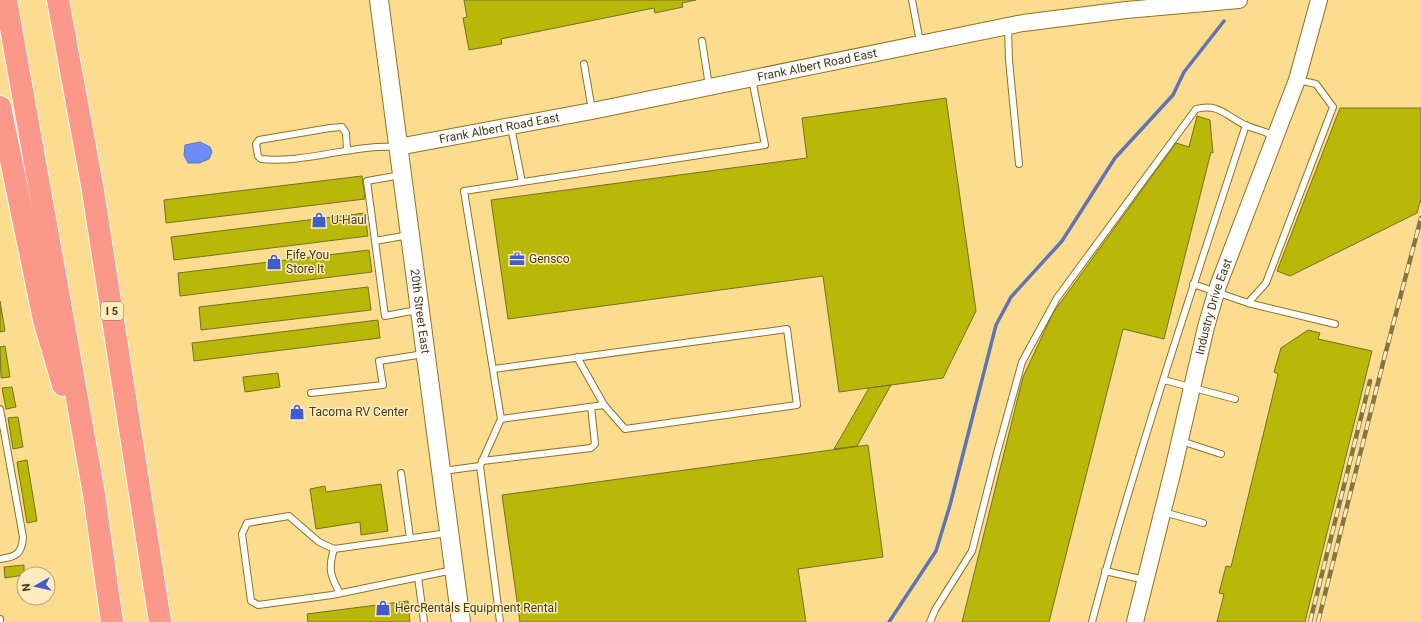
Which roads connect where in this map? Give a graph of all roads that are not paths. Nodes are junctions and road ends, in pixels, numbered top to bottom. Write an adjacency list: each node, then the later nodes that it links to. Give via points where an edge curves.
1 (6, 0): 47 (highway)
2 (58, 0): 60 (highway, I 5, via 92,185)
3 (379, 0): 19 (main road, 20th Street East)
4 (912, 0): 9 (lane)
5 (1239, 0): 7 (street, Frank Albert Road East, via 1115,9)
6 (1319, 0): 12 (street, Industry Drive East)
7 (1008, 27): 9 (street, Frank Albert Road East); 21 (lane)
8 (702, 41): 13 (lane)
9 (920, 44): 11 (street, Frank Albert Road East)
10 (584, 64): 15 (lane)
11 (752, 78): 13 (street, Frank Albert Road East); 23 (lane, via 765,145)
12 (1297, 80): 18 (street, Industry Drive East); 28 (lane, via 1316,84 1333,107 1266,283)
13 (710, 87): 15 (street, Frank Albert Road East)
14 (0, 107): 47 (highway, via 44,320)
15 (592, 111): 17 (street, Frank Albert Road East)
16 (1246, 125): 18 (lane); 26 (lane); 64 (lane, via 1217,109 1196,109 1057,298 1022,362 972,552)
17 (511, 126): 19 (street, Frank Albert Road East); 23 (lane)
18 (1276, 136): 27 (street, Industry Drive East)
19 (398, 147): 20 (lane); 22 (main road, 20th Street East)
20 (347, 150): 20 (lane, via 268,160 258,156 256,144 260,140 342,127 346,133)
21 (1019, 164)
22 (402, 175): 24 (main road, 20th Street East); 25 (lane, via 367,181)
23 (522, 182): 33 (lane, via 464,191)
24 (410, 235): 25 (lane); 29 (main road, 20th Street East)
25 (375, 241): 29 (lane, via 385,316)
26 (1193, 284): 27 (lane); 34 (lane)
27 (1216, 292): 28 (lane); 35 (street, Industry Drive East)
28 (1248, 303): 30 (lane)
29 (420, 310): 31 (main road, 20th Street East)
30 (1335, 324)
31 (426, 354): 36 (lane, via 379,361 383,385); 45 (main road, 20th Street East)
32 (577, 357): 33 (lane); 38 (lane); 38 (lane, via 787,329 797,405 625,430)
33 (494, 369): 41 (lane)
34 (1164, 380): 35 (lane); 55 (lane)
35 (1192, 387): 37 (lane); 42 (street, Industry Drive East)
36 (311, 393)
37 (1236, 399)
38 (604, 405): 39 (lane)
39 (591, 407): 41 (lane); 44 (lane, via 595,444 591,448)
40 (0, 409): 53 (lane, via 23,537 21,549 16,555)
41 (501, 419): 44 (lane)
42 (1180, 441): 43 (lane); 48 (street, Industry Drive East)
43 (1221, 454)
44 (481, 464): 45 (lane); 63 (lane)
45 (442, 471): 50 (main road, 20th Street East)
46 (401, 473): 51 (lane)
47 (94, 494): 59 (highway)
48 (1163, 512): 49 (lane); 57 (street, Industry Drive East)
49 (1203, 523)
50 (450, 533): 51 (lane); 54 (main road, 20th Street East)
51 (410, 538): 52 (lane)
52 (334, 549): 58 (lane, via 330,562 332,581); 58 (lane, via 319,542 288,516 247,524 242,534 251,601 258,605)
53 (0, 559)
54 (454, 570): 56 (lane); 62 (main road, 20th Street East)
55 (1105, 571): 57 (lane); 65 (lane)
56 (418, 577): 58 (lane); 61 (lane)
57 (1145, 580): 66 (street, Industry Drive East)
58 (340, 593)
59 (112, 622)
60 (160, 622)
61 (424, 622)
62 (461, 622)
63 (500, 622)
64 (930, 622)
65 (1092, 622)
66 (1137, 622)

